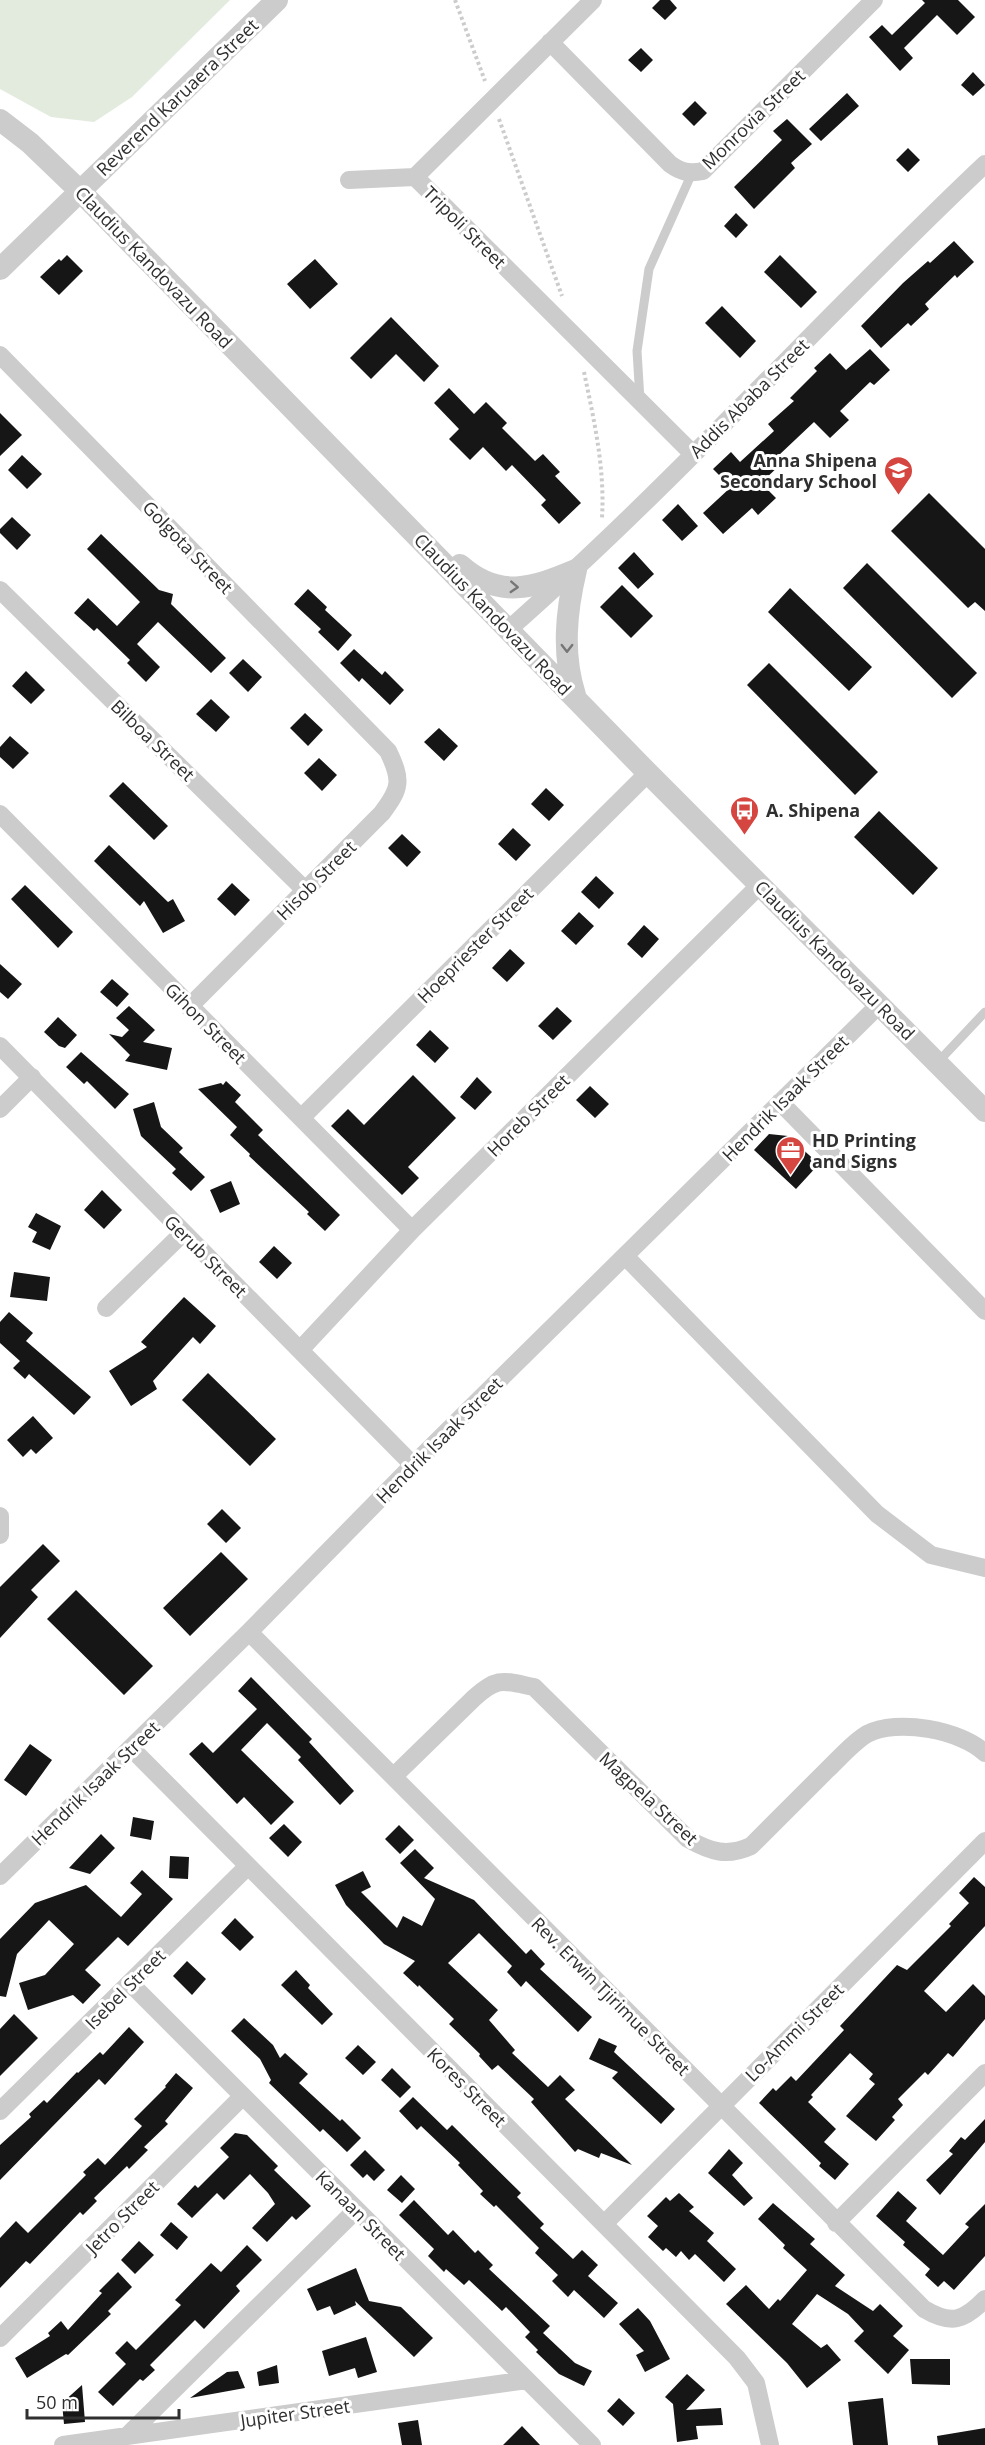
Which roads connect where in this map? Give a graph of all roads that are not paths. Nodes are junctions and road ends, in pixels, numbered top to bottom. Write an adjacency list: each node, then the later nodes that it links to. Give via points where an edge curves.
1 (277, 0): 10 (street, Reverend Karuaera Street)
2 (593, 0): 4 (street, Tripoli Street)
3 (874, 0): 7 (street, Monrovia Street, via 703,171)
4 (550, 42): 7 (street, Monrovia Street, via 670,164); 8 (street, Tripoli Street)
5 (0, 120): 10 (street, Claudius Kandovazu Road)
6 (985, 164): 14 (street, Addis Ababa Street)
7 (692, 173): 13 (lane, via 649,269 637,351)
8 (415, 177): 9 (street); 13 (street, Tripoli Street)
9 (349, 180)
10 (81, 192): 11 (street, Reverend Karuaera Street); 15 (street, Claudius Kandovazu Road)
11 (0, 269)
12 (0, 355): 20 (street, Golgota Street)
13 (640, 402): 14 (street, Tripoli Street)
14 (693, 454): 16 (street, Addis Ababa Street)
15 (366, 484): 16 (street, one-way to 16, via 471,575 487,583 522,588); 18 (street, Claudius Kandovazu Road)
16 (576, 570): 18 (street, Addis Ababa Street); 19 (street, one-way to 19, via 567,616 567,662)
17 (0, 590): 24 (street, Bilboa Street)
18 (509, 629): 19 (street, Claudius Kandovazu Road)
19 (577, 701): 21 (street, Claudius Kandovazu Road)
20 (377, 740): 24 (street, Hisob Street, via 396,767 400,782 394,798)
21 (648, 773): 23 (street, Claudius Kandovazu Road); 34 (street, Hoepriester Street)
22 (0, 814): 26 (street, Gihon Street)
23 (760, 885): 25 (street, Claudius Kandovazu Road); 35 (street, Horeb Street)
24 (305, 890): 26 (street, Hisob Street)
25 (880, 1004): 29 (street, Claudius Kandovazu Road); 31 (street, Hendrik Isaak Street)
26 (189, 1007): 34 (street, Gihon Street)
27 (985, 1012): 29 (lane)
28 (0, 1046): 30 (street, Gerub Street)
29 (938, 1062): 33 (street, Claudius Kandovazu Road)
30 (32, 1077): 32 (street); 36 (street, Gerub Street)
31 (780, 1102): 37 (street, Hendrik Isaak Street); 39 (street)
32 (0, 1109)
33 (985, 1111)
34 (301, 1118): 35 (street, Gihon Street)
35 (412, 1230): 40 (street, Horeb Street)
36 (183, 1233): 38 (street); 40 (street, Gerub Street)
37 (625, 1256): 41 (street, Hendrik Isaak Street); 44 (street, via 877,1514 931,1555)
38 (106, 1308)
39 (985, 1311)
40 (300, 1350): 41 (street, Gerub Street)
41 (413, 1465): 45 (street, Hendrik Isaak Street)
42 (0, 1516): 43 (street)
43 (0, 1535)
44 (985, 1568)
45 (249, 1632): 46 (street, Hendrik Isaak Street); 48 (street, Rev. Erwin Tjirimue Street)
46 (131, 1748): 50 (street, Kores Street); 51 (street, Hendrik Isaak Street)
47 (985, 1753): 48 (street, Magpela Street, via 957,1735 937,1729 868,1733 751,1846 736,1853 721,1852 705,1849 688,1839 534,1687 501,1680 486,1686)
48 (394, 1776): 55 (street, Rev. Erwin Tjirimue Street)
49 (985, 1841): 55 (street, Lo-Ammi Street)
50 (248, 1866): 52 (street, Isebel Street); 59 (street, Kores Street)
51 (0, 1876)
52 (131, 1984): 54 (street, Kanaan Street); 56 (street, Isebel Street)
53 (985, 2073): 58 (street)
54 (243, 2096): 57 (street, Kanaan Street); 61 (street, Jetro Street)
55 (720, 2106): 58 (street, Rev. Erwin Tjirimue Street); 59 (street, Lo-Ammi Street)
56 (0, 2111)
57 (356, 2210): 62 (street, Kanaan Street); 63 (street)
58 (836, 2223): 60 (street, Rev. Erwin Tjirimue Street, via 924,2309 937,2317 962,2318)
59 (604, 2224): 66 (street, Kores Street, via 749,2372 756,2384)
60 (985, 2299)
61 (0, 2338)
62 (527, 2380): 63 (street, Jupiter Street); 65 (street, Kanaan Street)
63 (126, 2437): 64 (street, Jupiter Street)
64 (63, 2445)
65 (592, 2445)
66 (770, 2445)

